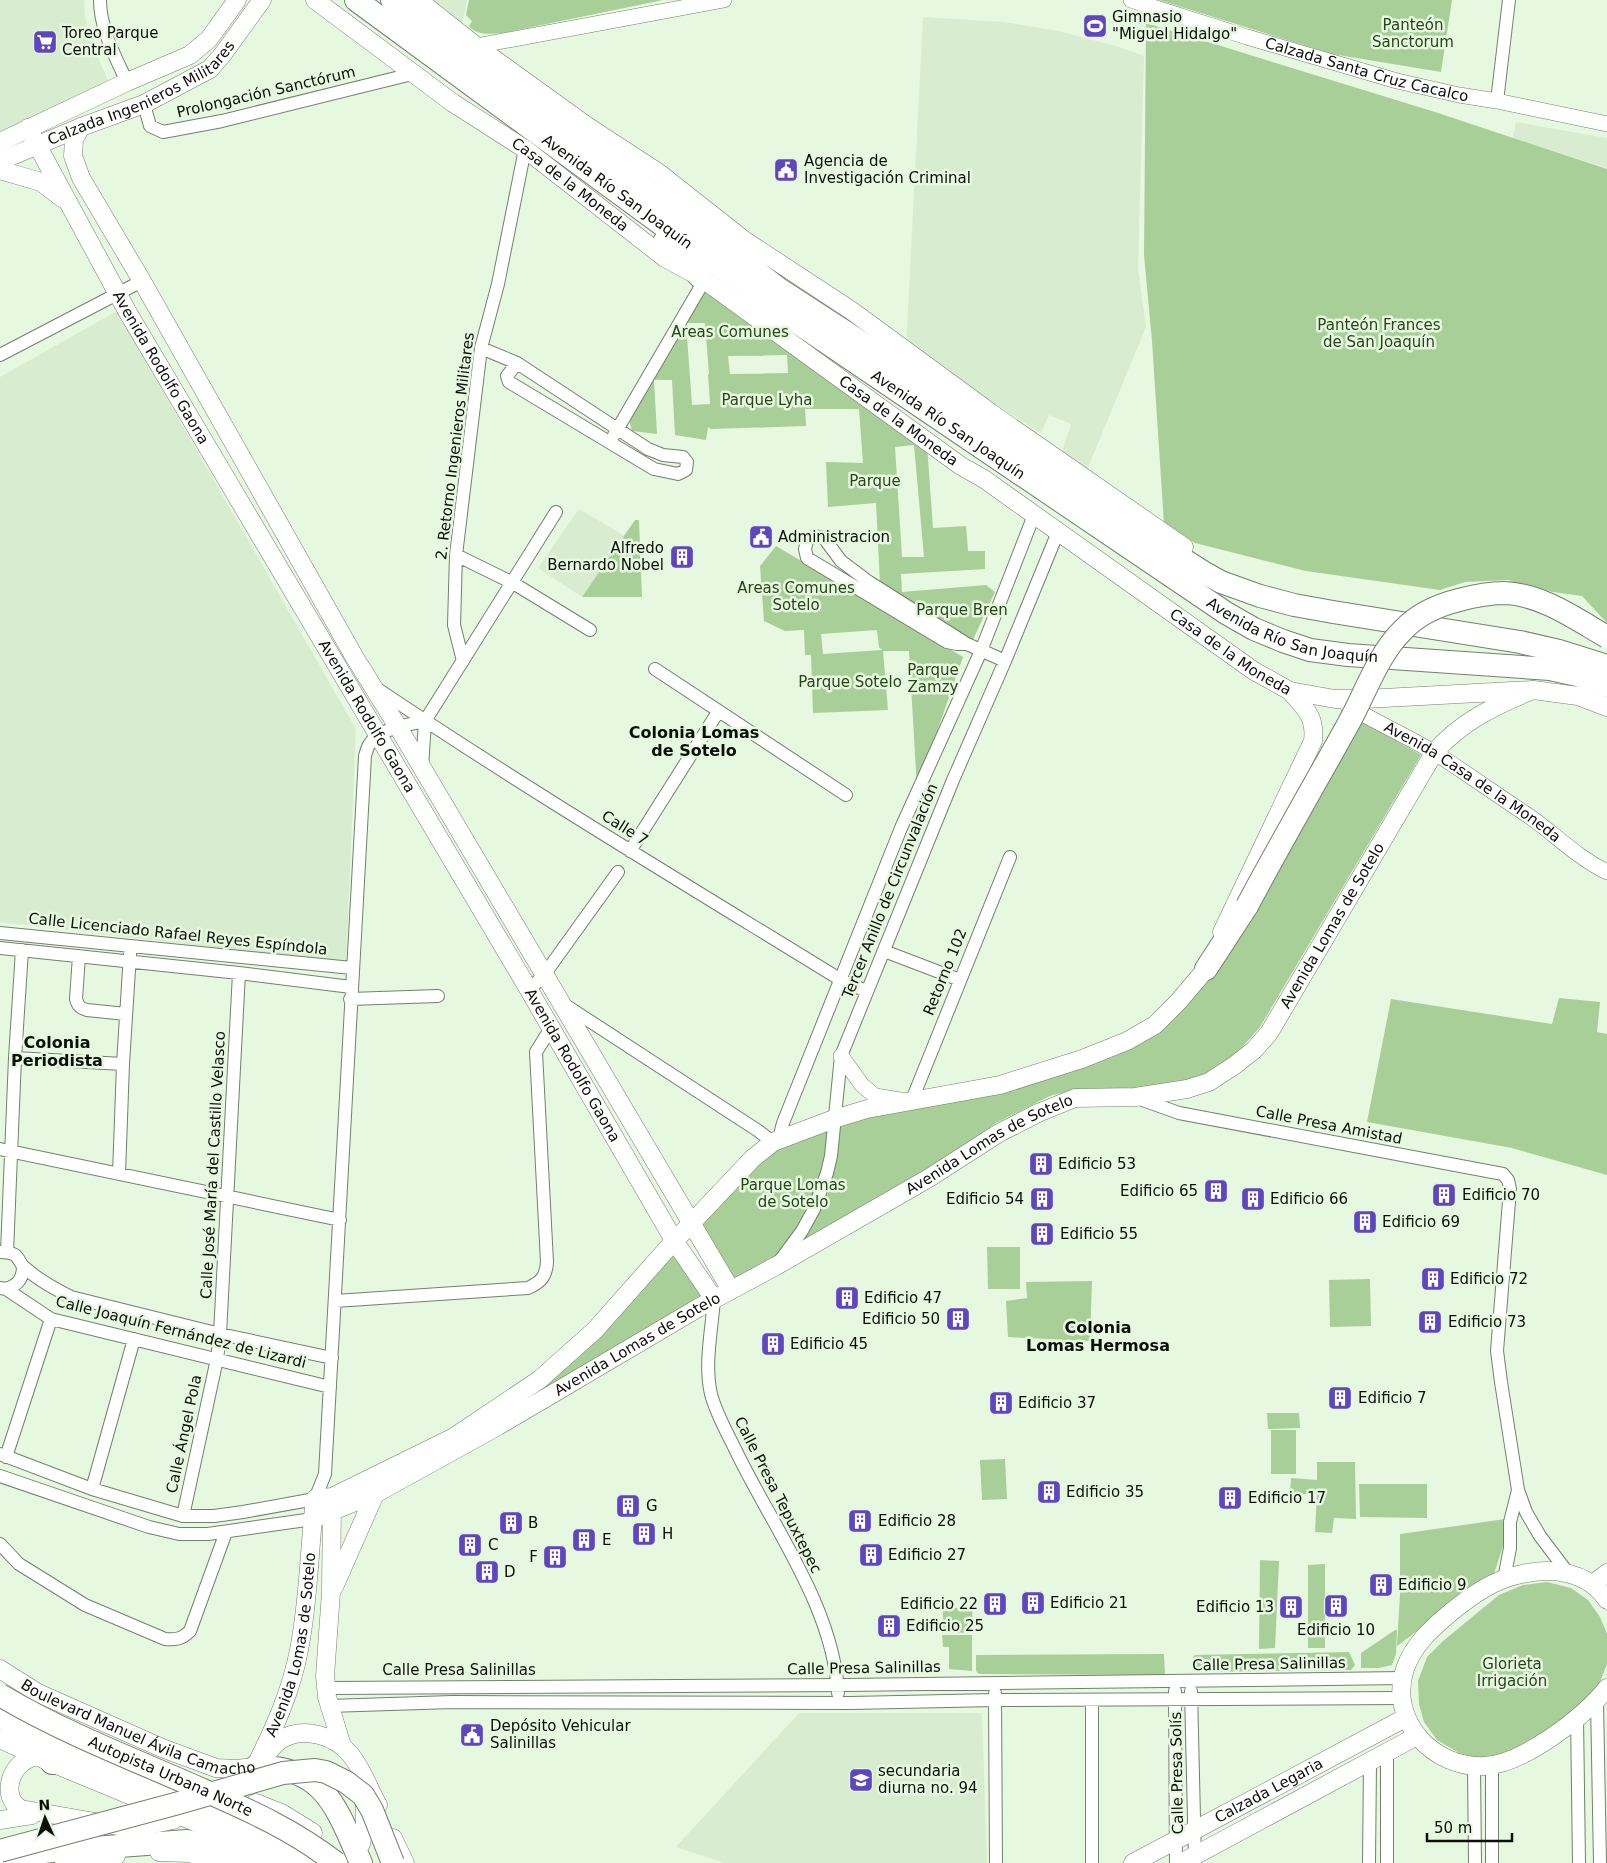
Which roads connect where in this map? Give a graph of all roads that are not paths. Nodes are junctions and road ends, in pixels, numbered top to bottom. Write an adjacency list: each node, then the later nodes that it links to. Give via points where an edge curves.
1 (100, 0): 13 (street, via 108,41)
2 (237, 0): 13 (main road, Calzada Ingenieros Militares, via 210,40 190,55)
3 (262, 0): 15 (main road, Calzada Ingenieros Militares, via 210,69)
4 (315, 0): 12 (main road, Casa de la Moneda)
5 (356, 0): 24 (highway, Avenida Río San Joaquín)
6 (392, 0): 29 (highway, Avenida Río San Joaquín, via 509,91 667,203)
7 (418, 0): 11 (main road)
8 (724, 0): 11 (street)
9 (1131, 0): 14 (street, Calzada Santa Cruz Cacalco, via 1397,81)
10 (1510, 0): 14 (street)
11 (476, 46): 26 (main road, via 586,126 659,173)
12 (412, 74): 15 (street, Prolongación Sanctórum, via 222,121 163,132 150,126); 21 (main road, Casa de la Moneda)
13 (127, 82): 18 (main road, Calzada Ingenieros Militares)
14 (1497, 101): 16 (street, Calzada Santa Cruz Cacalco)
15 (144, 104): 17 (main road, Calzada Ingenieros Militares)
16 (1607, 124)
17 (80, 127): 20 (main road, Calzada Ingenieros Militares); 28 (main road, Avenida Rodolfo Gaona, via 74,139 73,156 81,178)
18 (28, 128): 19 (main road, Calzada Ingenieros Militares); 20 (main road, Avenida Rodolfo Gaona)
19 (0, 142)
20 (37, 146): 22 (main road, Calzada Ingenieros Militares); 25 (main road, Avenida Rodolfo Gaona)
21 (525, 149): 27 (main road, Casa de la Moneda, via 665,258); 31 (street, 2. Retorno Ingenieros Militares, via 498,284)
22 (0, 161)
23 (0, 170): 25 (main road, via 41,182)
24 (635, 204): 27 (highway, via 651,230); 53 (highway, Avenida Río San Joaquín, via 761,298 878,379 1254,629 1310,650 1348,656 1550,669)
25 (70, 205): 30 (main road, Avenida Rodolfo Gaona)
26 (744, 240): 29 (highway, via 753,260 770,275); 43 (main road, via 852,311 991,414 1138,516)
27 (702, 279): 34 (street); 39 (main road, Casa de la Moneda)
28 (142, 281): 30 (street); 36 (main road, Avenida Rodolfo Gaona)
29 (779, 289): 43 (highway, Avenida Río San Joaquín, via 890,361 1123,522 1202,572)
30 (118, 294): 32 (street); 37 (main road, Avenida Rodolfo Gaona)
31 (481, 348): 33 (street); 41 (street, 2. Retorno Ingenieros Militares)
32 (0, 356)
33 (517, 363): 34 (street); 35 (street, via 507,376 509,382)
34 (617, 429): 35 (street); 35 (street, via 648,449 683,457 687,462 686,470 678,474 654,469)
35 (610, 441)
36 (261, 492): 37 (main road); 52 (main road, Avenida Rodolfo Gaona)
37 (241, 504): 61 (main road, Avenida Rodolfo Gaona)
38 (556, 512): 42 (street)
39 (1034, 515): 40 (main road, Casa de la Moneda); 47 (street, Tercer Anillo de Circunvalación)
40 (1058, 532): 49 (street, Tercer Anillo de Circunvalación); 55 (main road, Casa de la Moneda, via 1254,671)
41 (456, 555): 42 (street); 48 (street, 2. Retorno Ingenieros Militares, via 454,625)
42 (513, 583): 44 (street); 48 (street)
43 (1260, 596): 50 (highway, Avenida Río San Joaquín, via 1333,612 1520,642)
44 (590, 630)
45 (1607, 637): 77 (highway, bridge, via 1557,608 1505,593 1450,602 1426,612 1403,629 1387,650 1247,906)
46 (967, 644): 46 (street, via 870,582 841,560 824,538 815,536 807,540 807,558 947,642); 47 (street)
47 (981, 651): 49 (street); 80 (street, Tercer Anillo de Circunvalación, via 901,828)
48 (463, 661): 59 (street)
49 (1005, 661): 73 (street, Tercer Anillo de Circunvalación)
50 (1607, 666)
51 (655, 669): 58 (street)
52 (372, 685): 59 (street, Calle 7); 60 (main road, Avenida Rodolfo Gaona)
53 (1607, 686)
54 (1533, 690): 56 (main road, Casa de la Moneda); 57 (main road, via 1578,696); 62 (main road, Avenida Lomas de Sotelo, via 1499,704 1461,727)
55 (1290, 692): 56 (main road, Casa de la Moneda); 77 (main road, Avenida Lomas de Sotelo, via 1313,720 1313,741 1231,910)
56 (1335, 699): 62 (street, Avenida Casa de la Moneda)
57 (1607, 708)
58 (718, 712): 64 (street); 65 (street)
59 (425, 721): 60 (street); 63 (street); 65 (street, Calle 7)
60 (398, 727): 61 (street); 63 (main road, Avenida Rodolfo Gaona)
61 (378, 736): 76 (street, via 369,745 365,756); 82 (main road, Avenida Rodolfo Gaona)
62 (1434, 753): 68 (street, Avenida Casa de la Moneda); 92 (main road, Avenida Lomas de Sotelo, via 1269,1033 1254,1050 1209,1082)
63 (422, 768): 79 (main road, Avenida Rodolfo Gaona)
64 (846, 795)
65 (630, 851): 80 (street, Calle 7)
66 (1010, 857): 81 (street, Retorno 102)
67 (618, 872): 79 (street)
68 (1607, 872)
69 (0, 933): 70 (street, Calle Licenciado Rafael Reyes Espíndola)
70 (130, 946): 75 (street); 76 (street, Calle Licenciado Rafael Reyes Espíndola)
71 (0, 948): 72 (street)
72 (22, 950): 74 (street); 90 (street)
73 (884, 951): 81 (street); 83 (street, Tercer Anillo de Circunvalación)
74 (79, 956): 75 (street); 87 (street, via 78,1005 87,1010)
75 (130, 961): 78 (street); 87 (street)
76 (352, 968): 84 (street)
77 (1206, 970): 93 (main road, Avenida Lomas de Sotelo, via 1155,1025 1127,1041 1000,1085)
78 (239, 973): 84 (street); 98 (street, Calle José María del Castillo Velasco)
79 (544, 974): 82 (street); 86 (main road, Avenida Rodolfo Gaona)
80 (841, 980): 83 (street, Calle 7); 95 (street, Tercer Anillo de Circunvalación)
81 (960, 980): 93 (street, Retorno 102)
82 (529, 990): 88 (main road, Avenida Rodolfo Gaona)
83 (866, 991): 89 (street, Tercer Anillo de Circunvalación)
84 (350, 993): 85 (street); 99 (street)
85 (438, 996)
86 (560, 1001): 95 (street); 100 (main road, Avenida Rodolfo Gaona)
87 (126, 1014): 91 (street)
88 (551, 1028): 101 (main road, Avenida Rodolfo Gaona); 108 (street, via 536,1052 548,1262 547,1272 541,1281 528,1288)
89 (841, 1056): 93 (street, via 874,1096); 94 (street, Tercer Anillo de Circunvalación)
90 (15, 1058): 91 (street); 96 (street)
91 (123, 1064): 97 (street)
92 (1135, 1097): 104 (main road, Avenida Lomas de Sotelo, via 1075,1098 1038,1113); 118 (street, Calle Presa Amistad, via 1179,1113 1503,1174 1510,1190 1497,1351)
93 (909, 1100): 94 (main road, Avenida Lomas de Sotelo)
94 (834, 1119): 95 (main road, Avenida Lomas de Sotelo); 104 (street, Tercer Anillo de Circunvalación, via 832,1156 814,1209)
95 (776, 1141): 100 (main road, Avenida Lomas de Sotelo, via 752,1159)
96 (5, 1150): 97 (street); 102 (street)
97 (119, 1174): 98 (street)
98 (228, 1196): 99 (street); 110 (street, Calle José María del Castillo Velasco)
99 (340, 1220): 108 (street)
100 (692, 1223): 101 (main road, Avenida Lomas de Sotelo); 106 (main road, Avenida Rodolfo Gaona)
101 (675, 1242): 107 (main road, Avenida Rodolfo Gaona); 120 (main road, Avenida Lomas de Sotelo, via 595,1330 539,1380 454,1437)
102 (3, 1252): 103 (street, Calle Joaquín Fernández de Lizardi, via 14,1254)
103 (23, 1266): 105 (street, via 20,1282); 110 (street, Calle Joaquín Fernández de Lizardi, via 71,1297)
104 (776, 1266): 106 (main road, Avenida Lomas de Sotelo)
105 (3, 1289): 109 (street, Calle Joaquín Fernández de Lizardi)
106 (731, 1290): 107 (main road, Avenida Lomas de Sotelo)
107 (714, 1299): 119 (main road, Avenida Lomas de Sotelo); 137 (street, Calle Presa Tepuxtepec, via 709,1368 717,1412 807,1585 829,1638)
108 (335, 1301): 113 (street)
109 (51, 1319): 111 (street, Calle Joaquín Fernández de Lizardi); 115 (street)
110 (220, 1334): 112 (street, Calle José María del Castillo Velasco); 113 (street, Calle Joaquín Fernández de Lizardi)
111 (134, 1339): 112 (street, Calle Joaquín Fernández de Lizardi); 117 (street)
112 (217, 1358): 114 (street, Calle Joaquín Fernández de Lizardi); 121 (street, Calle Ángel Pola)
113 (332, 1358): 114 (street)
114 (330, 1388): 120 (street)
115 (3, 1456): 117 (street)
116 (0, 1476): 123 (street, via 148,1527 179,1534)
117 (92, 1489): 121 (street)
118 (1518, 1490): 125 (street, via 1540,1536); 127 (street, via 1510,1522 1510,1548)
119 (375, 1494): 120 (main road, Avenida Lomas de Sotelo); 129 (main road)
120 (326, 1502): 121 (street, via 214,1516); 122 (main road, Avenida Lomas de Sotelo); 129 (main road, Avenida Lomas de Sotelo)
121 (183, 1516)
122 (313, 1518): 123 (street); 161 (main road, Avenida Lomas de Sotelo, via 299,1649 279,1718)
123 (226, 1532): 124 (street, via 190,1631 184,1638 174,1640 85,1605 19,1564)
124 (0, 1544)
125 (1568, 1573): 127 (main road, via 1534,1572); 128 (main road)
126 (1607, 1573): 128 (main road)
127 (1504, 1579): 132 (main road, via 1469,1598 1431,1629 1412,1654)
128 (1592, 1584): 130 (main road)
129 (331, 1592): 138 (main road, Avenida Lomas de Sotelo)
130 (1607, 1600)
131 (0, 1669): 161 (main road, Boulevard Manuel Ávila Camacho, via 38,1693 162,1748 216,1768)
132 (1403, 1678): 134 (street, Calle Presa Salinillas); 141 (main road)
133 (1174, 1681): 134 (street, Calle Presa Salinillas); 135 (street, Calle Presa Salinillas); 142 (street, Calle Presa Solís)
134 (1190, 1681): 143 (street, Calle Presa Solís)
135 (995, 1682): 137 (street, Calle Presa Salinillas); 144 (street)
136 (0, 1685): 181 (highway, Boulevard Manuel Ávila Camacho, via 76,1726 281,1814)
137 (838, 1685): 138 (street, Calle Presa Salinillas); 146 (street, Calle Presa Tepuxtepec)
138 (326, 1688): 147 (main road, Avenida Lomas de Sotelo)
139 (1603, 1694): 149 (main road); 193 (street)
140 (0, 1695): 180 (highway, Autopista Urbana Norte, bridge, via 53,1724 260,1814 305,1840)
141 (1402, 1698): 143 (street); 151 (main road)
142 (1175, 1699): 143 (street); 145 (street); 168 (street, Calle Presa Solís)
143 (1191, 1699): 167 (street, Calle Presa Solís)
144 (995, 1700): 145 (street); 146 (street); 184 (street)
145 (1092, 1700): 185 (street)
146 (839, 1702): 147 (street, via 452,1702)
147 (329, 1706): 154 (main road, Avenida Lomas de Sotelo)
148 (0, 1709): 179 (highway, Autopista Urbana Norte, via 33,1728 265,1834)
149 (1578, 1716): 160 (main road, via 1528,1752); 192 (street)
150 (0, 1718): 157 (highway)
151 (1405, 1718): 152 (main road); 167 (main road, Calzada Legaria)
152 (1417, 1736): 155 (main road, Calzada Legaria); 159 (main road, via 1446,1758)
153 (0, 1739): 156 (main road)
154 (342, 1746): 161 (main road, Boulevard Manuel Ávila Camacho, via 314,1734 292,1735 273,1746); 162 (main road, Boulevard Manuel Ávila Camacho)
155 (1387, 1752): 158 (main road, Calzada Legaria); 189 (street)
156 (45, 1759): 157 (highway); 163 (main road, via 25,1760 13,1767 5,1777 3,1792 7,1801 16,1808); 177 (main road, via 253,1846)
157 (93, 1762): 178 (highway, via 275,1844)
158 (1370, 1762): 173 (main road, Calzada Legaria); 188 (street)
159 (1474, 1766): 160 (main road); 190 (street)
160 (1492, 1766): 191 (street)
161 (250, 1773): 171 (highway, via 274,1766 317,1785 335,1807)
162 (364, 1778): 171 (main road, via 366,1817); 183 (main road, Boulevard Manuel Ávila Camacho)
163 (47, 1814): 164 (main road); 166 (main road)
164 (0, 1820)
165 (173, 1820): 166 (main road)
166 (135, 1829): 169 (main road)
167 (1195, 1830): 168 (main road, Calzada Legaria); 173 (street, Calle Presa Solís)
168 (1176, 1840): 186 (main road, Calzada Legaria); 187 (street, Calle Presa Solís)
169 (0, 1845)
170 (0, 1851): 182 (highway, bridge, via 283,1773 316,1770 346,1782 363,1795)
171 (360, 1853)
172 (0, 1858): 176 (highway, via 187,1841 224,1848)
173 (1191, 1860)
174 (64, 1863): 175 (main road, via 164,1851 189,1853)
175 (224, 1863)
176 (261, 1863)
177 (284, 1863)
178 (307, 1863)
179 (312, 1863)
180 (336, 1863)
181 (352, 1863)
182 (393, 1863)
183 (405, 1863)
184 (996, 1863)
185 (1092, 1863)
186 (1133, 1863)
187 (1176, 1863)
188 (1369, 1863)
189 (1387, 1863)
190 (1475, 1863)
191 (1492, 1863)
192 (1579, 1863)
193 (1600, 1863)

